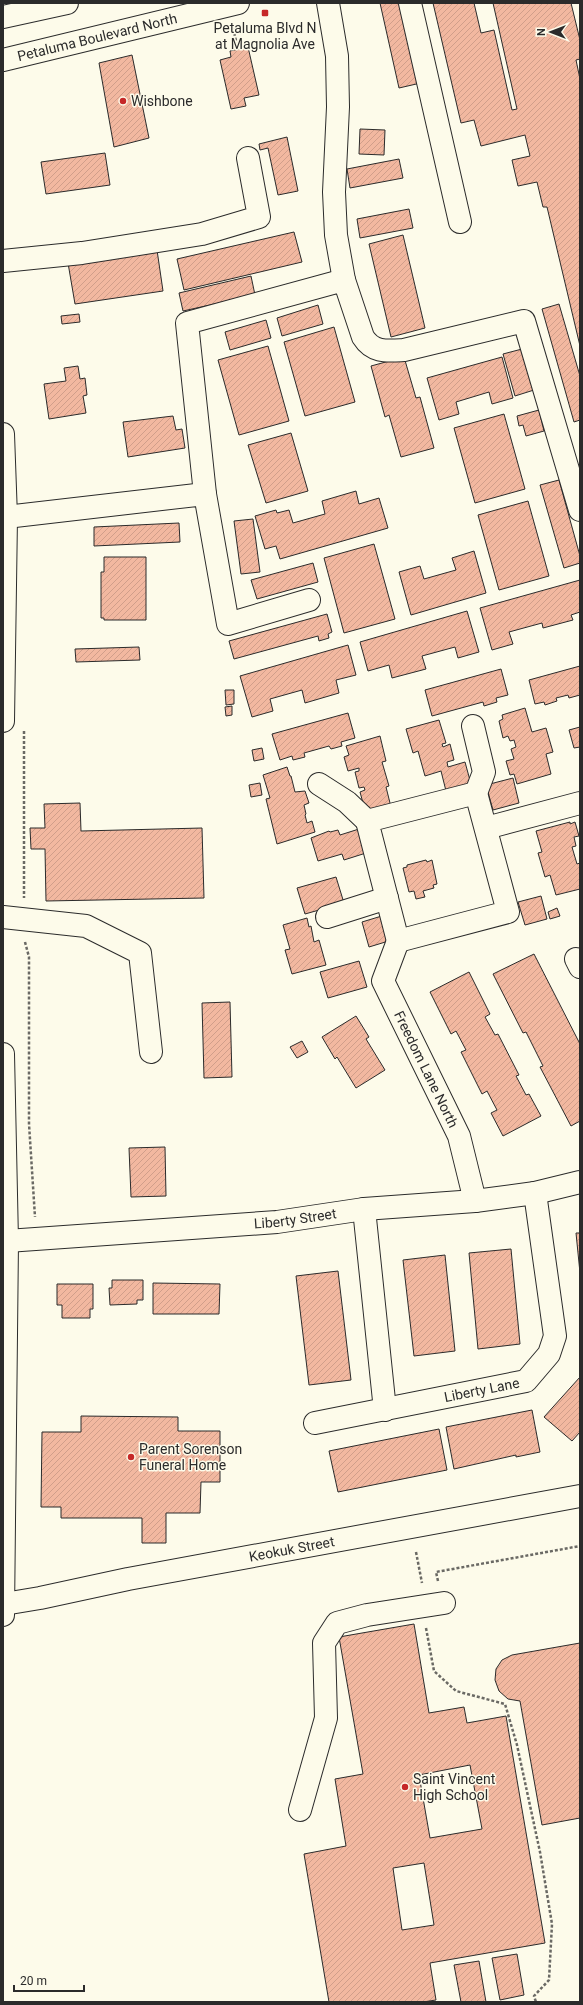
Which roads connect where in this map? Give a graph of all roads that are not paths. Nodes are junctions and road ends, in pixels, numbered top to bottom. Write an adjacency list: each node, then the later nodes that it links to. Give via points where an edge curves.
1 (67, 3): 5 (street)
2 (238, 3): 6 (street, Petaluma Boulevard North)
3 (328, 3): 10 (street, via 337,56 338,107 334,192 336,234)
4 (410, 3): 8 (street)
5 (3, 17)
6 (3, 60)
7 (248, 158): 9 (street, via 259,218 202,234)
8 (460, 222)
9 (3, 261)
10 (344, 280): 12 (street, via 187,322); 13 (street, via 368,345 385,351 404,350 524,321)
11 (3, 434): 14 (street)
12 (205, 494): 14 (street); 15 (street, via 228,624)
13 (580, 510)
14 (6, 517): 16 (street)
15 (309, 600)
16 (4, 632): 17 (street)
17 (3, 721)
18 (473, 726): 20 (street, via 484,772)
19 (319, 784): 22 (street, via 347,802)
20 (476, 793): 22 (street); 23 (street)
21 (580, 803): 23 (street)
22 (367, 821): 24 (street)
23 (486, 828): 27 (street, via 508,912)
24 (387, 898): 26 (street); 27 (street)
25 (3, 917): 28 (street, via 86,926 140,953)
26 (327, 917)
27 (398, 941): 32 (street, Freedom Lane North, via 383,981 459,1136)
28 (151, 1052)
29 (3, 1054): 34 (street)
30 (580, 1182): 31 (street, Liberty Street)
31 (536, 1193): 32 (street, Liberty Street); 35 (street, Liberty Lane, via 555,1336 549,1354 526,1381)
32 (475, 1201): 33 (street, Liberty Street)
33 (364, 1209): 34 (street, Liberty Street, via 277,1222); 35 (street)
34 (8, 1242): 37 (street)
35 (385, 1410): 36 (street, Liberty Lane)
36 (316, 1423)
37 (4, 1433): 40 (street)
38 (580, 1496): 40 (street, Keokuk Street, via 128,1579 40,1598)
39 (441, 1594): 41 (street, via 337,1623 324,1643 326,1718)
40 (4, 1610)
41 (300, 1810)

